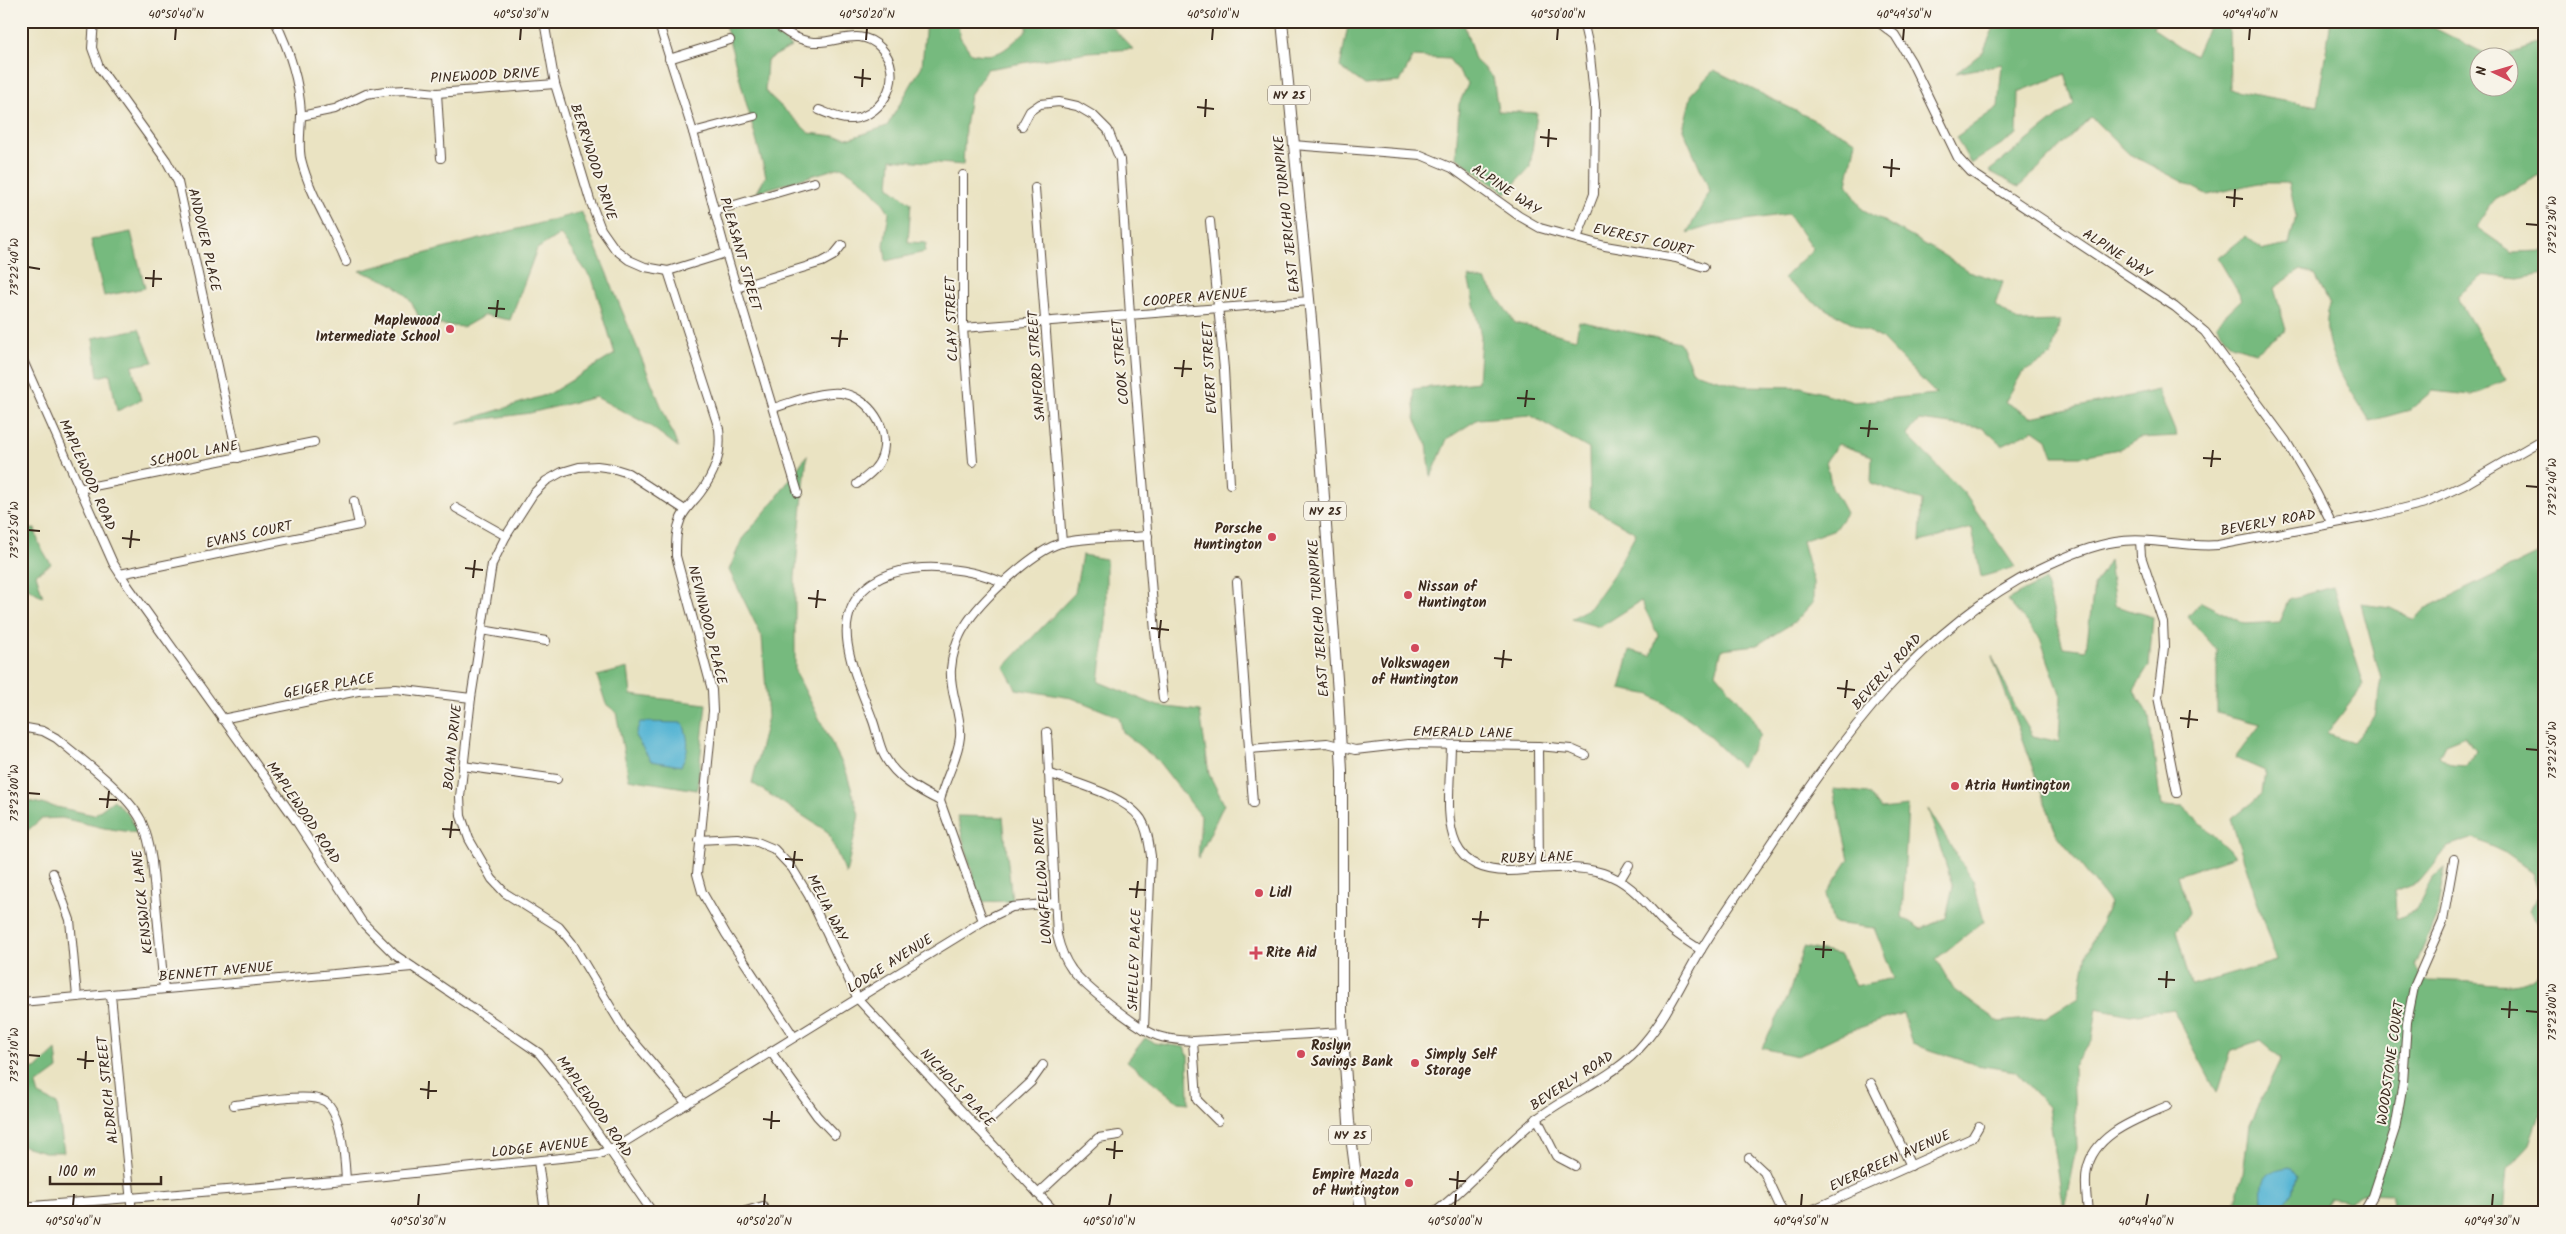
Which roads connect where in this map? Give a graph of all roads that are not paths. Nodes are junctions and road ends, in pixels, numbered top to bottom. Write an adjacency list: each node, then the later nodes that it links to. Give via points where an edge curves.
1 (94, 21): 41 (street, ANDOVER PLACE, via 92,48 99,67 166,160 178,182)
2 (275, 21): 14 (street, via 297,76)
3 (544, 21): 11 (street, BERRYWOOD DRIVE)
4 (658, 21): 10 (street, PLEASANT STREET)
5 (773, 21): 13 (street, via 795,37 814,42 865,37 887,56 892,77 889,92 876,110 852,119 838,118)
6 (1282, 21): 18 (main road, EAST JERICHO TURNPIKE / NY 25)
7 (1583, 21): 25 (street, via 1589,47 1594,104 1594,194)
8 (1877, 21): 50 (street, ALPINE WAY, via 1895,35 1958,158 1971,172 2175,307 2205,332 2286,441)
9 (730, 40): 10 (street)
10 (669, 59): 17 (street, PLEASANT STREET)
11 (555, 84): 12 (street, PINEWOOD DRIVE); 30 (street, BERRYWOOD DRIVE, via 601,229 615,249 629,260)
12 (437, 93): 14 (street, PINEWOOD DRIVE, via 407,90 366,94 335,109); 19 (street)
13 (819, 110)
14 (301, 116): 28 (street, via 301,157 306,175)
15 (754, 116): 17 (street)
16 (1022, 126): 34 (street, COOK STREET, via 1030,111 1040,104 1059,102 1077,106 1108,130 1120,160)
17 (693, 132): 23 (street, PLEASANT STREET)
18 (1293, 145): 25 (street, ALPINE WAY, via 1421,155 1452,168 1540,228); 32 (main road, EAST JERICHO TURNPIKE / NY 25)
19 (441, 158)
20 (963, 175): 36 (street, CLAY STREET)
21 (814, 182): 23 (street)
22 (1035, 188): 35 (street, SANFORD STREET)
23 (714, 211): 27 (street, PLEASANT STREET)
24 (1210, 221): 33 (street, EVERT STREET)
25 (1577, 238): 29 (street, EVEREST COURT, via 1676,258)
26 (842, 245): 31 (street, via 833,256 822,262)
27 (726, 254): 30 (street, BERRYWOOD DRIVE); 31 (street, PLEASANT STREET)
28 (346, 262)
29 (1704, 267)
30 (668, 271): 49 (street, NEVINWOOD PLACE, via 719,429 721,445 712,476)
31 (736, 288): 38 (street, PLEASANT STREET)
32 (1310, 301): 33 (street, COOPER AVENUE); 67 (main road, EAST JERICHO TURNPIKE / NY 25)
33 (1219, 308): 34 (street, COOPER AVENUE); 44 (street, EVERT STREET)
34 (1130, 316): 35 (street, COOPER AVENUE); 52 (street, COOK STREET)
35 (1047, 322): 36 (street, COOPER AVENUE); 54 (street, SANFORD STREET)
36 (963, 328): 42 (street, CLAY STREET)
37 (21, 356): 45 (street, MAPLEWOOD ROAD)
38 (773, 408): 43 (street, via 823,394 841,393 869,408 879,422 884,439 882,456 874,471); 46 (street, PLEASANT STREET)
39 (2545, 438): 50 (street, BEVERLY ROAD, via 2445,495 2424,503)
40 (314, 442): 41 (street, SCHOOL LANE)
41 (238, 458): 45 (street, SCHOOL LANE)
42 (973, 462)
43 (857, 484)
44 (1230, 484)
45 (80, 489): 55 (street, MAPLEWOOD ROAD)
46 (798, 493)
47 (354, 501): 55 (street, EVANS COURT, via 359,525)
48 (456, 508): 51 (street)
49 (685, 510): 51 (street, BOLAN DRIVE, via 628,473 604,467 579,467 546,481 533,494); 76 (street, NEVINWOOD PLACE, via 676,537 676,556 712,690 713,711)
50 (2332, 524): 53 (street, BEVERLY ROAD, via 2204,546)
51 (506, 536): 58 (street, BOLAN DRIVE, via 492,564)
52 (1148, 536): 54 (street); 61 (street, COOK STREET)
53 (2140, 540): 73 (street, via 2141,556 2163,622 2164,648 2158,697); 84 (street, BEVERLY ROAD, via 2116,541 2057,560 1983,602 1930,643 1838,746)
54 (1062, 543): 57 (street, via 1041,552)
55 (120, 574): 62 (street, MAPLEWOOD ROAD)
56 (1237, 582): 68 (street)
57 (1004, 583): 74 (street, via 965,626 954,655 952,686 960,735); 74 (street, via 962,569 913,568 891,574 862,592 853,604 848,620 849,649 885,757 919,791)
58 (482, 630): 59 (street); 60 (street, BOLAN DRIVE)
59 (546, 641)
60 (471, 698): 62 (street, GEIGER PLACE, via 378,689); 70 (street, BOLAN DRIVE)
61 (1163, 699)
62 (222, 719): 85 (street, MAPLEWOOD ROAD, via 295,819 362,922 380,942)
63 (21, 727): 86 (street, KENSWICK LANE, via 43,731 56,738 128,802 141,820 152,861)
64 (1047, 732): 71 (street, LONGFELLOW DRIVE)
65 (1451, 745): 66 (street, EMERALD LANE); 67 (street, EMERALD LANE, via 1408,744 1355,750); 79 (street, RUBY LANE, via 1450,822 1459,851 1483,870)
66 (1538, 746): 69 (street, EMERALD LANE, via 1570,749); 79 (street)
67 (1341, 747): 68 (street, EMERALD LANE, via 1327,743); 92 (main road, EAST JERICHO TURNPIKE / NY 25)
68 (1249, 749): 75 (street)
69 (1585, 755)
70 (463, 766): 72 (street); 98 (street, BOLAN DRIVE, via 461,816 469,839 492,879 505,893 559,928 572,943 625,1031)
71 (1048, 773): 82 (street, LONGFELLOW DRIVE); 91 (street, SHELLEY PLACE, via 1126,804 1141,819 1147,834 1151,856)
72 (557, 779)
73 (2177, 793)
74 (940, 801): 83 (street)
75 (1253, 803)
76 (699, 840): 89 (street, MELIA WAY, via 737,838 774,849 792,868 809,896); 93 (street, NEVINWOOD PLACE, via 697,874 702,892 744,963)
77 (2454, 859): 127 (street, WOODSTONE COURT, via 2444,921 2414,987 2395,1129 2373,1196)
78 (1629, 865): 81 (street)
79 (1539, 869): 81 (street, RUBY LANE, via 1583,869)
80 (54, 873): 88 (street, via 70,920)
81 (1620, 880): 84 (street, RUBY LANE, via 1634,889 1670,928)
82 (1055, 903): 83 (street, LODGE AVENUE, via 1012,907); 91 (street, LONGFELLOW DRIVE, via 1060,949 1071,969 1080,980)
83 (983, 921): 89 (street, LODGE AVENUE)
84 (1701, 950): 101 (street, BEVERLY ROAD, via 1665,1015 1642,1046 1600,1080)
85 (412, 967): 86 (street, BENNETT AVENUE); 107 (street, MAPLEWOOD ROAD, via 539,1053)
86 (164, 989): 87 (street, BENNETT AVENUE)
87 (111, 995): 88 (street, BENNETT AVENUE); 114 (street, ALDRICH STREET)
88 (77, 997): 90 (street, BENNETT AVENUE)
89 (858, 999): 93 (street, LODGE AVENUE); 104 (street, NICHOLS PLACE)
90 (21, 1002)
91 (1144, 1029): 94 (street, LONGFELLOW DRIVE, via 1157,1036)
92 (1343, 1032): 94 (street, LONGFELLOW DRIVE); 122 (main road, EAST JERICHO TURNPIKE / NY 25, via 1349,1122)
93 (794, 1037): 95 (street, LODGE AVENUE)
94 (1193, 1041): 102 (street, via 1197,1100)
95 (771, 1052): 98 (street, LODGE AVENUE); 105 (street, via 817,1116)
96 (1044, 1065): 104 (street, via 1031,1082)
97 (1871, 1083): 111 (street)
98 (687, 1104): 107 (street, LODGE AVENUE)
99 (234, 1105): 112 (street, via 313,1098 326,1102 335,1116)
100 (2167, 1106): 126 (street, via 2126,1124 2098,1148 2087,1168)
101 (1537, 1118): 110 (street, via 1556,1156); 123 (street, BEVERLY ROAD)
102 (1218, 1121)
103 (1979, 1126): 111 (street, EVERGREEN AVENUE, via 1972,1138)
104 (979, 1130): 113 (street, NICHOLS PLACE)
105 (836, 1135)
106 (1119, 1135): 113 (street, via 1098,1138)
107 (610, 1150): 109 (street, LODGE AVENUE); 119 (street, MAPLEWOOD ROAD)
108 (1749, 1158): 124 (street, via 1764,1172)
109 (538, 1161): 112 (street, LODGE AVENUE); 118 (street)
110 (1575, 1166)
111 (1911, 1166): 125 (street, EVERGREEN AVENUE)
112 (346, 1180): 114 (street, LODGE AVENUE)
113 (1038, 1194): 121 (street, NICHOLS PLACE)
114 (132, 1198): 116 (street, LODGE AVENUE); 117 (street, ALDRICH STREET)
115 (762, 1206): 120 (street)
116 (21, 1208)
117 (132, 1213)
118 (545, 1213)
119 (653, 1213)
120 (739, 1213)
121 (1056, 1213)
122 (1361, 1213)
123 (1434, 1213)
124 (1783, 1213)
125 (1805, 1213)
126 (2088, 1213)
127 (2363, 1213)

